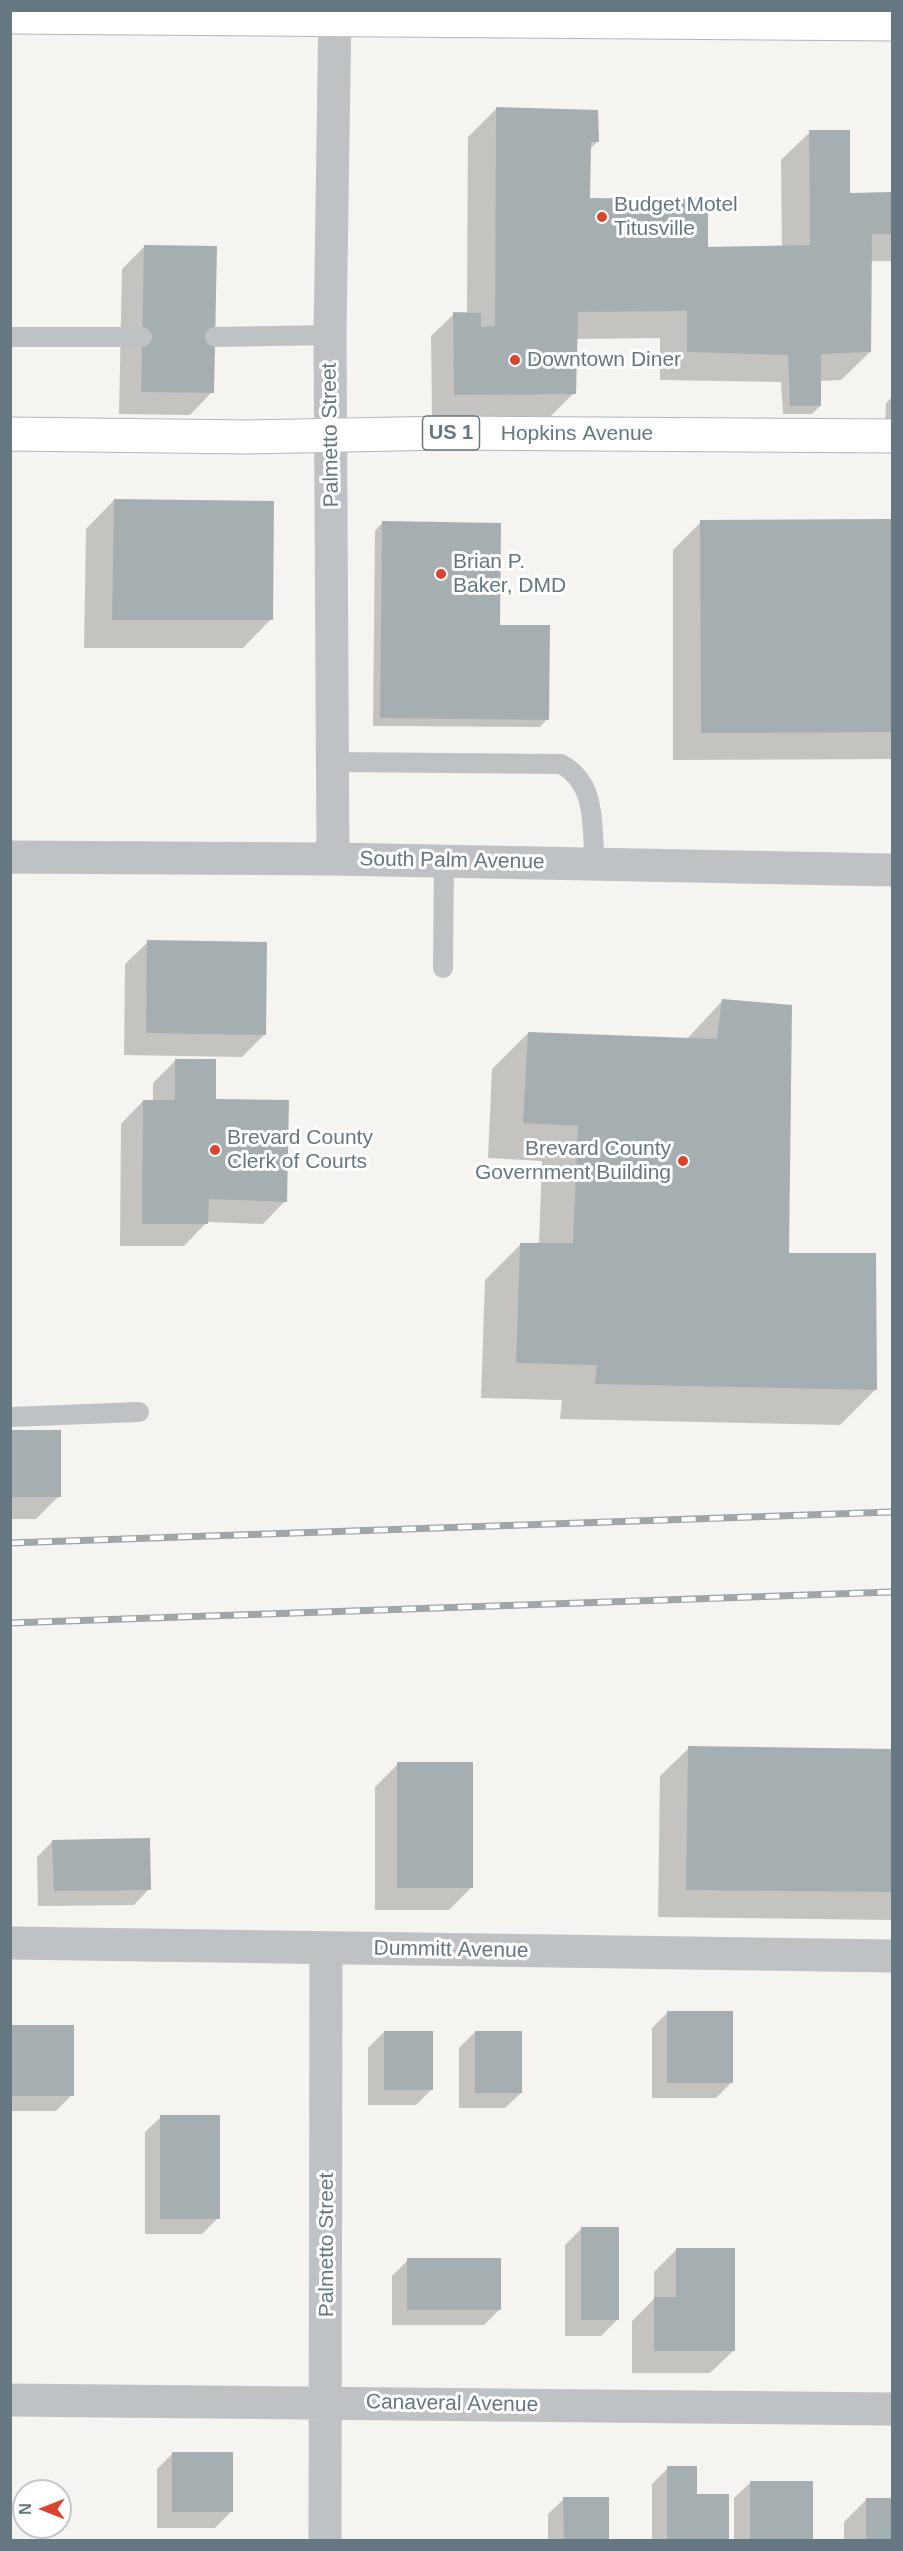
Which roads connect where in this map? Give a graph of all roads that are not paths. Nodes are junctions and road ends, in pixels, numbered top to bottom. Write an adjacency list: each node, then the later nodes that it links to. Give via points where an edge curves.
1 (335, 15): 2 (main road); 3 (main road); 4 (street, Palmetto Street)
2 (10, 17)
3 (892, 24)
4 (330, 335): 6 (lane); 9 (street, Palmetto Street)
5 (142, 336): 7 (lane)
6 (215, 336)
7 (10, 337)
8 (10, 434): 9 (main road, Hopkins Avenue / US 1)
9 (332, 435): 10 (main road, Hopkins Avenue / US 1); 11 (street, Palmetto Street)
10 (892, 436)
11 (334, 762): 13 (street, Palmetto Street); 15 (lane, via 561,764 576,772 588,790)
12 (10, 857): 13 (street, South Palm Avenue)
13 (333, 859): 14 (street, South Palm Avenue)
14 (444, 861): 15 (street, South Palm Avenue); 17 (lane)
15 (595, 864): 16 (street, South Palm Avenue)
16 (892, 870)
17 (443, 968)
18 (139, 1412): 19 (lane)
19 (10, 1417)
20 (10, 1943): 21 (street, Dummitt Avenue)
21 (326, 1949): 22 (street, Dummitt Avenue); 24 (street, Palmetto Street)
22 (892, 1956)
23 (10, 2400): 24 (street, Canaveral Avenue)
24 (327, 2402): 25 (street, Canaveral Avenue); 26 (street, Palmetto Street)
25 (892, 2409)
26 (325, 2541)

